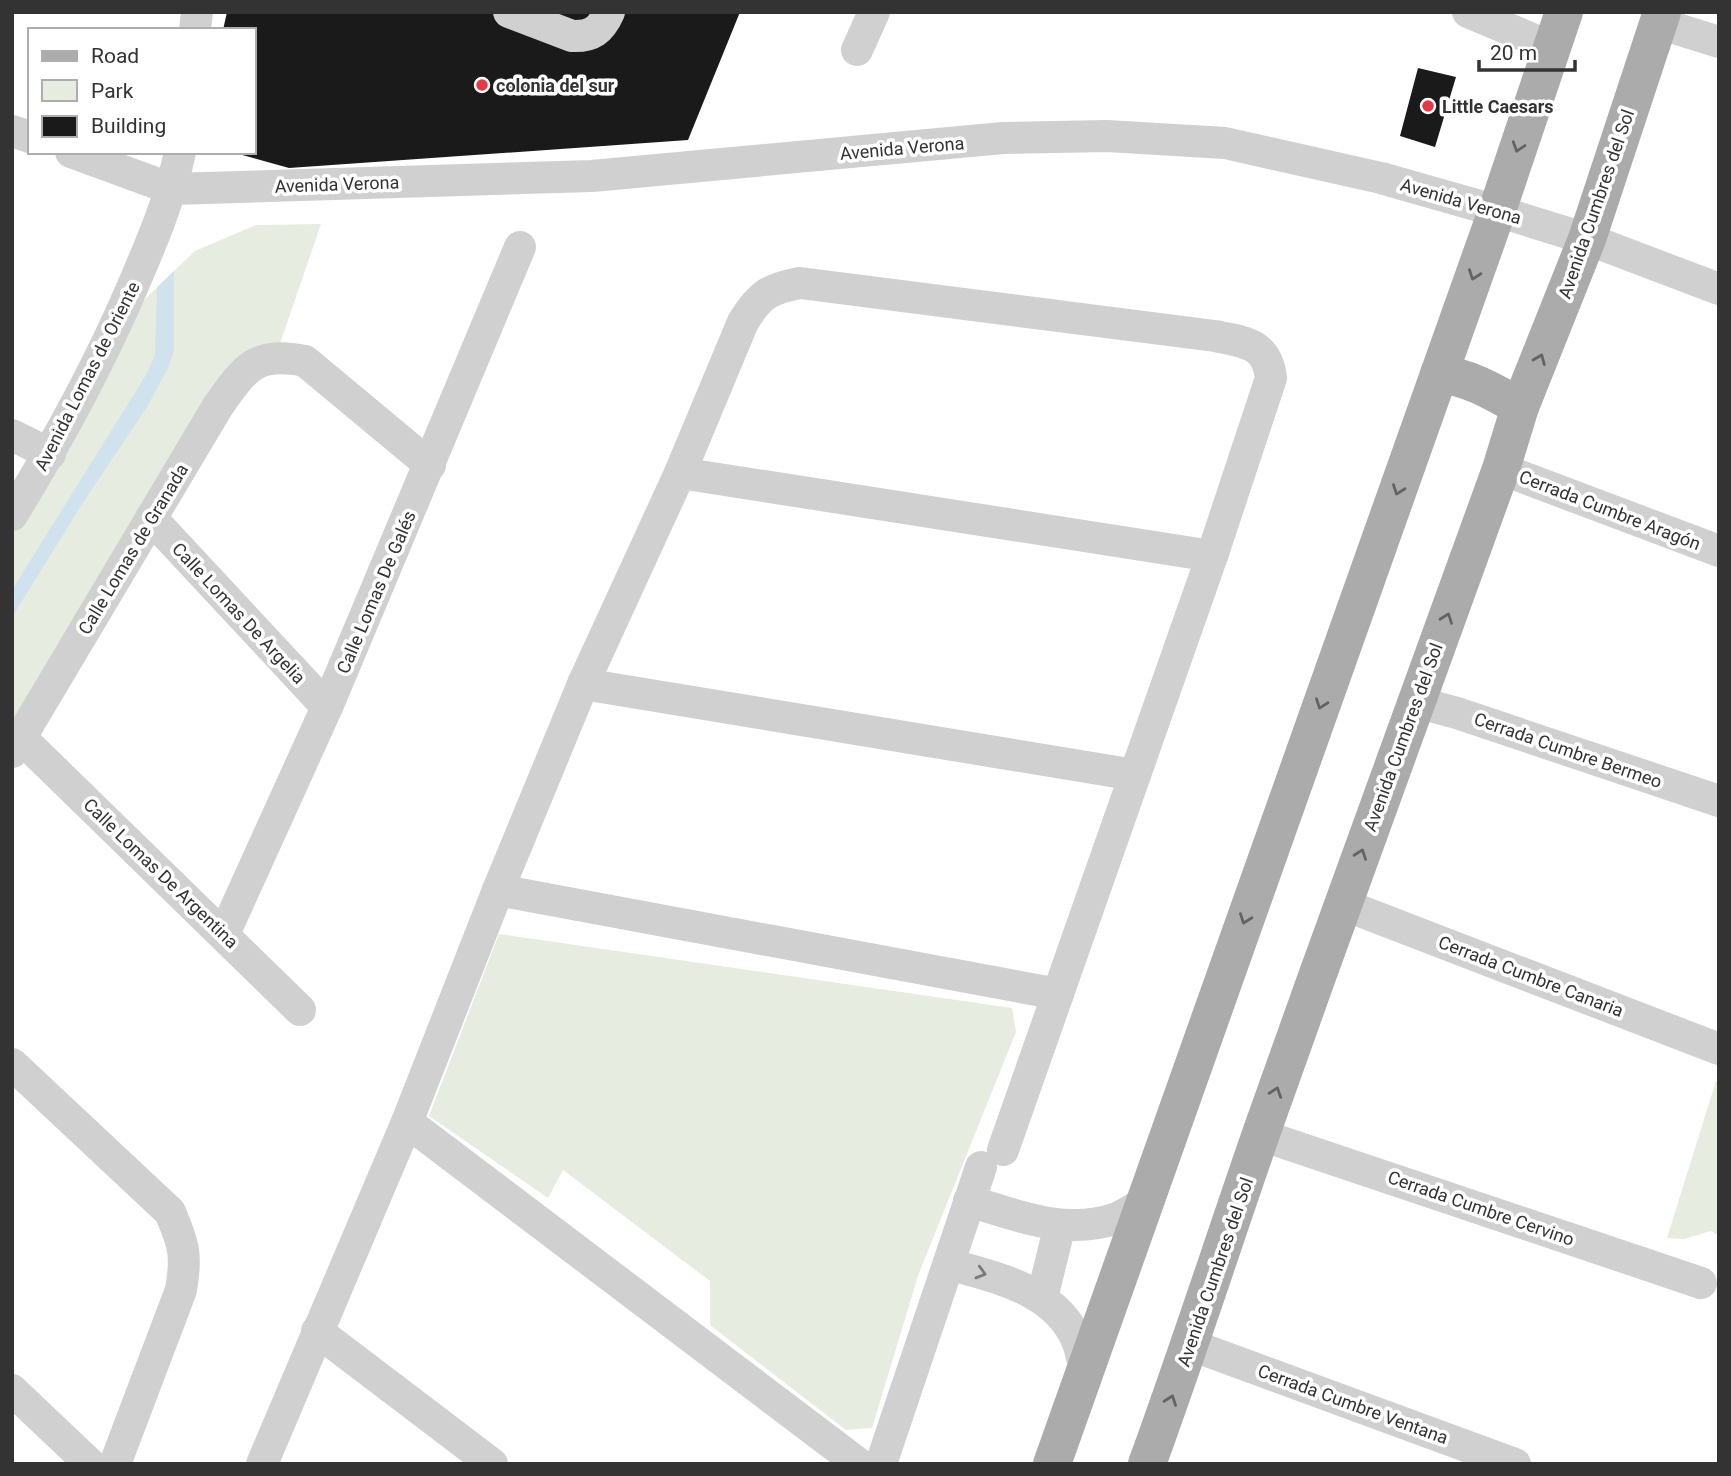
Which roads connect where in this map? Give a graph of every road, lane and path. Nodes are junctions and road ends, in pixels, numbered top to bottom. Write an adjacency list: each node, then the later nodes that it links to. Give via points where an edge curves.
1 (509, 12): 5 (street, via 572,36)
2 (874, 12): 8 (street)
3 (1468, 12): 6 (street)
4 (1660, 18): 7 (street); 13 (main road, Avenida Cumbres del Sol)
5 (600, 23)
6 (1558, 30): 12 (main road, one-way to 12)
7 (1719, 42)
8 (857, 50)
9 (76, 154): 11 (street, Avenida Verona)
10 (180, 154): 11 (street, Avenida Lomas de Oriente)
11 (172, 189): 12 (street, Avenida Verona, via 592,176 1003,138 1107,136 1225,142); 19 (street, Avenida Lomas de Oriente, via 111,336)
12 (1497, 211): 13 (street, Avenida Verona); 16 (main road, one-way to 16)
13 (1587, 239): 15 (street, Avenida Verona); 17 (main road, Avenida Cumbres del Sol, one-way to 13)
14 (520, 247): 20 (street, Calle Lomas De Galés)
15 (1719, 289)
16 (1439, 374): 17 (main road, via 1476,383); 43 (main road, one-way to 43)
17 (1520, 407): 21 (main road, Avenida Cumbres del Sol)
18 (12, 435): 19 (street)
19 (50, 454): 23 (street, Avenida Lomas de Oriente)
20 (430, 465): 24 (street, Calle Lomas de Granada, via 305,361 267,359 243,372 218,406); 29 (street, Calle Lomas De Galés)
21 (1501, 469): 25 (street, Cerrada Cumbre Aragón); 28 (main road, Avenida Cumbres del Sol, one-way to 21)
22 (680, 473): 26 (street); 26 (street, via 743,322 754,304 774,288 800,282 1215,336 1246,342 1264,354 1271,379); 27 (street)
23 (12, 515)
24 (151, 519): 29 (street, Calle Lomas De Argelia); 30 (street, Calle Lomas de Granada)
25 (1719, 551)
26 (1212, 556): 31 (street)
27 (583, 684): 31 (street); 33 (street)
28 (1416, 702): 32 (street, Cerrada Cumbre Bermeo); 34 (main road, Avenida Cumbres del Sol, one-way to 28)
29 (327, 707): 35 (street, Calle Lomas De Galés)
30 (16, 745): 35 (street, Calle Lomas De Argentina)
31 (1135, 775): 36 (street)
32 (1719, 801)
33 (498, 890): 36 (street); 40 (street)
34 (1342, 904): 38 (street, Cerrada Cumbre Canaria); 41 (main road, Avenida Cumbres del Sol, one-way to 34)
35 (224, 934): 37 (street, Calle Lomas De Argentina)
36 (1058, 994): 42 (street, via 992,1159)
37 (300, 1010)
38 (1719, 1048)
39 (12, 1064): 53 (street, via 170,1212 182,1239 186,1261 181,1290)
40 (407, 1122): 48 (street); 56 (street)
41 (1261, 1135): 46 (street, Cerrada Cumbre Cervino); 49 (main road, Avenida Cumbres del Sol)
42 (970, 1201): 44 (street); 45 (street)
43 (1145, 1202): 44 (street, via 1100,1223); 50 (main road)
44 (1060, 1225): 47 (street)
45 (949, 1264): 47 (street, one-way to 47, via 1013,1283); 57 (street)
46 (1701, 1283)
47 (1042, 1298): 50 (street, via 1063,1317 1078,1342)
48 (317, 1331): 54 (street); 55 (street)
49 (1191, 1345): 59 (main road, Avenida Cumbres del Sol, one-way to 49); 60 (street, Cerrada Cumbre Ventana)
50 (1085, 1369): 58 (main road)
51 (12, 1391): 52 (street)
52 (90, 1464)
53 (115, 1464)
54 (262, 1464)
55 (492, 1464)
56 (859, 1464)
57 (881, 1464)
58 (1052, 1464)
59 (1147, 1464)
60 (1515, 1464)

